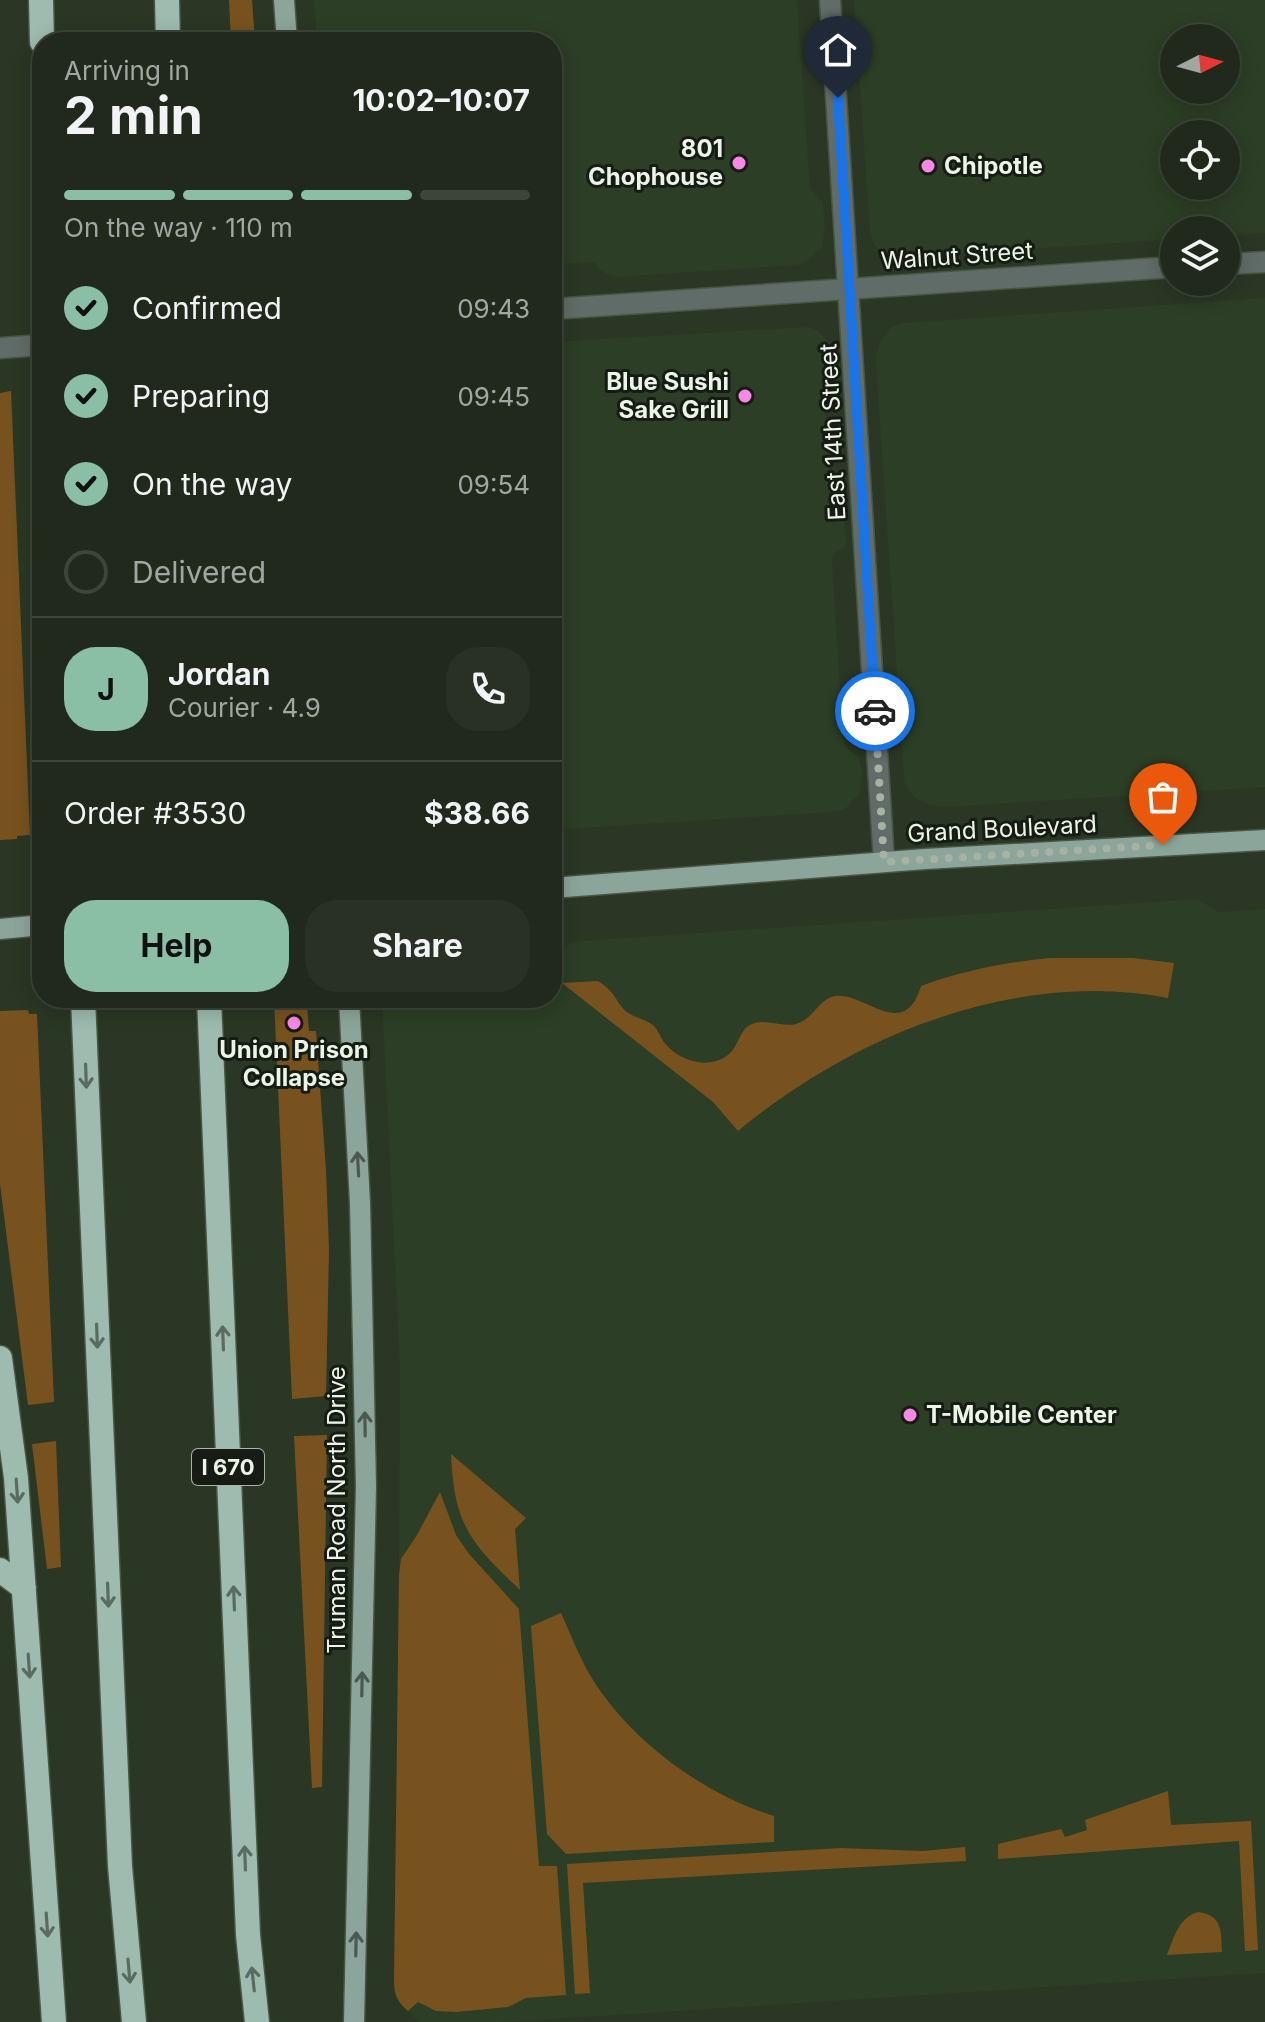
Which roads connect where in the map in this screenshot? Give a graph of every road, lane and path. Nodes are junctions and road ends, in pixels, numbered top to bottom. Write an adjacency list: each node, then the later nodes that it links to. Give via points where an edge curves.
1 (41, 0): 5 (highway)
2 (167, 0): 6 (highway)
3 (284, 0): 7 (main road)
4 (830, 0): 11 (street, East 14th Street)
5 (42, 32)
6 (168, 32)
7 (286, 32)
8 (1265, 262): 9 (street)
9 (1240, 263)
10 (1160, 268): 11 (street, Walnut Street)
11 (850, 289): 12 (street, Walnut Street); 16 (street, East 14th Street)
12 (562, 308)
13 (32, 346): 14 (street)
14 (4, 348)
15 (1265, 840): 16 (main road, Grand Boulevard)
16 (884, 862): 17 (main road, Grand Boulevard)
17 (562, 887)
18 (32, 926): 19 (main road)
19 (0, 929)
20 (83, 1008): 27 (highway, one-way to 27, via 120,1866)
21 (209, 1008): 28 (highway, I 670, one-way to 21, via 247,1920)
22 (350, 1008): 29 (main road, Truman Road North Drive, one-way to 22, via 366,1486)
23 (0, 1358): 25 (highway, one-way to 25)
24 (0, 1570): 25 (highway)
25 (24, 1588): 26 (highway, one-way to 26)
26 (54, 2022)
27 (134, 2022)
28 (257, 2022)
29 (354, 2022)

